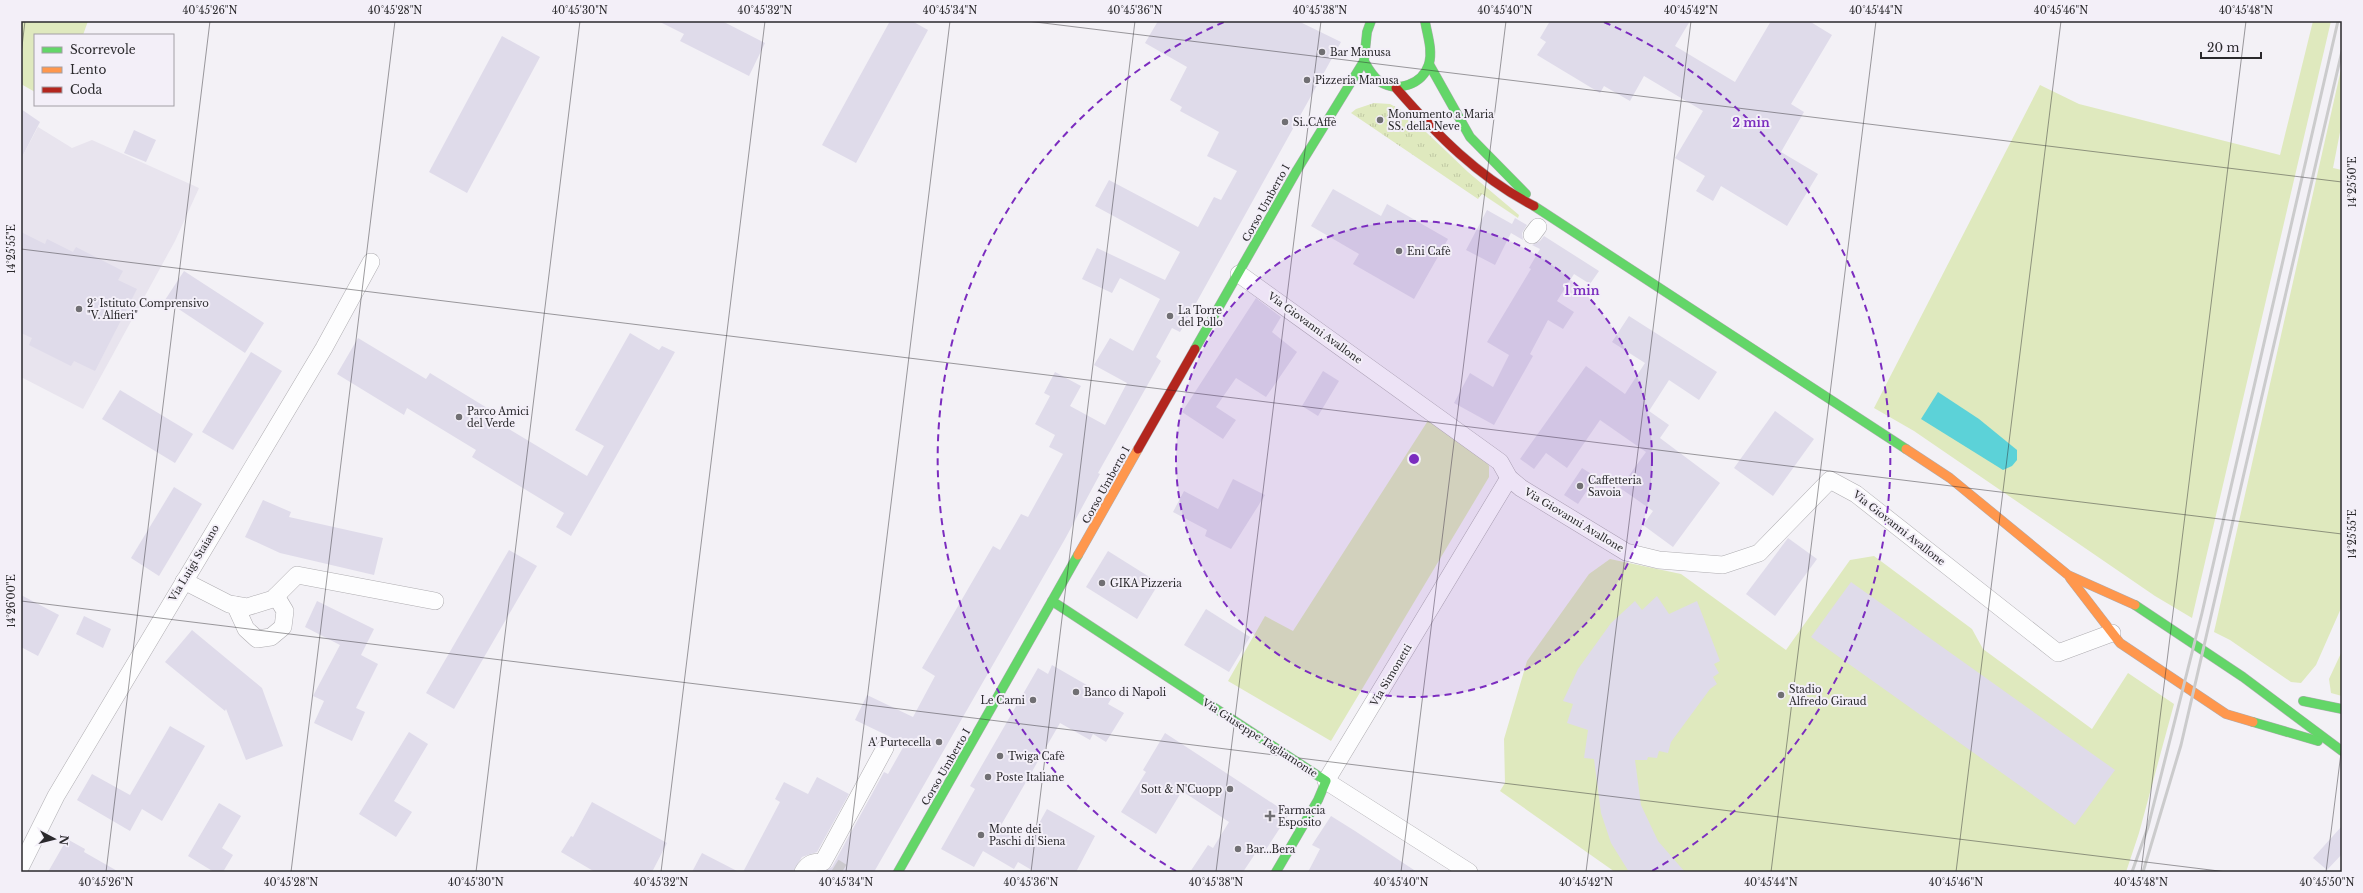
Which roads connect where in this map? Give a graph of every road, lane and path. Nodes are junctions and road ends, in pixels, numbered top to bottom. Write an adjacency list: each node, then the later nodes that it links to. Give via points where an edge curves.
1 (1371, 21): 4 (main road, Corso Umberto I)
2 (1425, 21): 6 (main road, via 1430,52)
3 (1361, 24): 4 (main road)
4 (1367, 32): 5 (main road, Corso Umberto I)
5 (1364, 61): 7 (main road); 11 (main road, Corso Umberto I)
6 (1429, 64): 9 (main road, via 1424,75 1411,85); 12 (main road, via 1470,137)
7 (1378, 81): 8 (main road); 9 (main road)
8 (1368, 88)
9 (1396, 88): 12 (main road, via 1432,128 1483,175)
10 (1352, 99): 11 (main road, Corso Umberto I)
11 (1335, 111): 14 (main road, Corso Umberto I, via 1321,130)
12 (1543, 211): 16 (main road, via 1950,478)
13 (371, 262): 17 (street, Via Luigi Staiano, via 324,348)
14 (1239, 274): 15 (street, Via Giovanni Avallone, via 1500,462); 20 (main road, Corso Umberto I)
15 (1509, 478): 22 (street, Via Giovanni Avallone, via 1626,552 1659,560 1723,565 1759,553 1830,480 1856,494 2058,653); 28 (street, Via Simonetti)
16 (2068, 575): 22 (main road); 25 (main road, via 2137,606 2243,677)
17 (184, 581): 21 (street); 29 (street, Via Luigi Staiano, via 56,796)
18 (276, 596): 19 (street, via 297,575); 21 (street, via 247,607); 21 (street, via 284,611 283,627 271,638 257,639 246,629)
19 (435, 601)
20 (1052, 601): 28 (main road, Via Giuseppe Tagliamonte); 31 (main road, Corso Umberto I)
21 (235, 605)
22 (2112, 633): 25 (main road, via 2120,643 2226,714)
23 (2303, 701): 24 (main road)
24 (2342, 709)
25 (2330, 744): 27 (main road)
26 (885, 748): 30 (street, via 828,865 813,862)
27 (2342, 752)
28 (1326, 781): 32 (main road, Via Simonetti, via 1318,800); 33 (street, Via Giuseppe Tagliamonte)
29 (21, 866)
30 (803, 872)
31 (898, 872)
32 (1276, 872)
33 (1469, 872)

